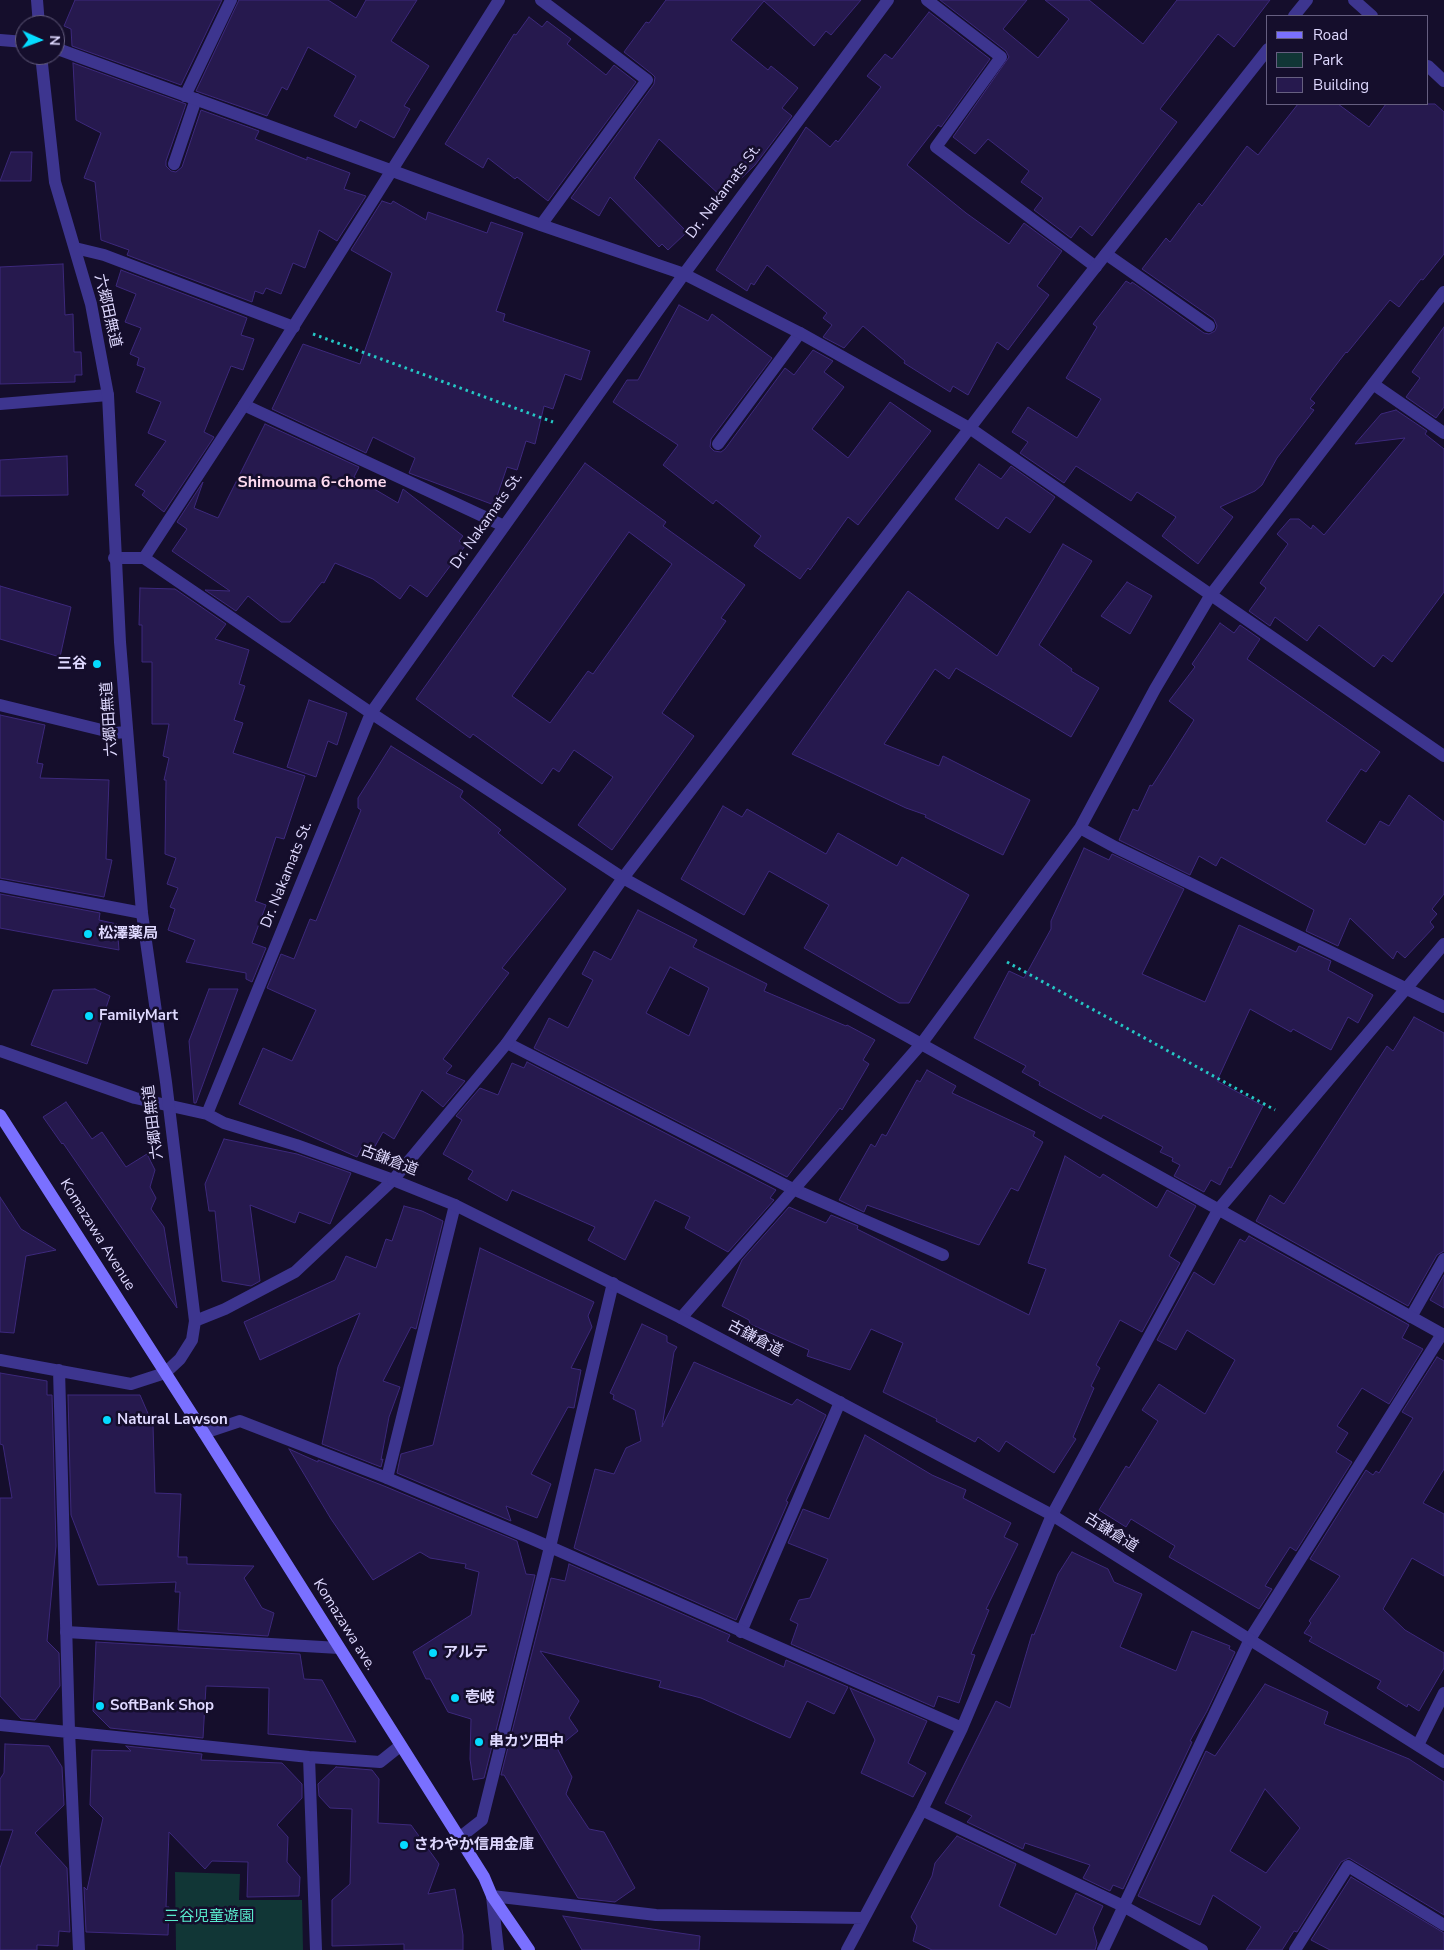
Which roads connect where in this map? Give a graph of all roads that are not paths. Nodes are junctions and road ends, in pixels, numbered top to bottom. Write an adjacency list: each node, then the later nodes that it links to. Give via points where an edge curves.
1 (37, 0): 9 (street)
2 (231, 0): 19 (street)
3 (499, 0): 21 (street)
4 (541, 0): 22 (street, via 647,80)
5 (888, 0): 26 (street, Dr. Nakamats St.)
6 (927, 0): 25 (street, via 1002,57 936,146)
7 (1307, 0): 10 (street)
8 (1354, 0): 11 (street)
9 (38, 15)
10 (1295, 15)
11 (1371, 15)
12 (0, 40): 13 (street)
13 (15, 41)
14 (65, 52): 19 (street)
15 (1266, 52): 24 (street)
16 (42, 65): 23 (street, 六郷田無道, via 56,182)
17 (1429, 67): 18 (street)
18 (1444, 81)
19 (191, 97): 20 (street); 21 (street)
20 (174, 164)
21 (393, 171): 22 (street); 29 (street)
22 (541, 225): 26 (street)
23 (75, 248): 29 (street, via 104,255); 32 (street, 六郷田無道, via 91,304)
24 (1106, 254): 25 (street); 28 (street)
25 (1096, 267): 35 (street)
26 (684, 274): 30 (street); 38 (street, Dr. Nakamats St.)
27 (1444, 292): 31 (street)
28 (1209, 326)
29 (294, 328): 34 (street)
30 (800, 333): 35 (street); 37 (street)
31 (1373, 384): 36 (street); 41 (street)
32 (108, 395): 33 (street); 39 (street, 六郷田無道)
33 (0, 404)
34 (244, 405): 38 (street); 40 (street)
35 (971, 429): 41 (street); 47 (street)
36 (1444, 432)
37 (718, 444)
38 (504, 526): 43 (street, Dr. Nakamats St.)
39 (114, 558): 40 (street); 44 (street, 六郷田無道)
40 (144, 558): 43 (street)
41 (1210, 596): 45 (street); 46 (street, via 1155,689)
42 (0, 705): 44 (street, via 114,733)
43 (370, 713): 47 (street); 57 (street, Dr. Nakamats St.)
44 (127, 732): 49 (street, 六郷田無道)
45 (1442, 750)
46 (1080, 828): 51 (street); 54 (street)
47 (623, 878): 53 (street); 54 (street)
48 (0, 886): 49 (street)
49 (142, 913): 56 (street, 六郷田無道)
50 (1444, 944): 51 (street)
51 (1407, 988): 52 (street); 62 (street)
52 (1444, 1007)
53 (507, 1043): 59 (street); 60 (street)
54 (922, 1043): 60 (street); 62 (street)
55 (0, 1051): 56 (street, 古鎌倉道)
56 (168, 1107): 57 (street, 古鎌倉道); 68 (street, 六郷田無道)
57 (207, 1114): 59 (street, 古鎌倉道, via 224,1123)
58 (0, 1115): 72 (main road, Komazawa Avenue)
59 (392, 1180): 61 (street, 古鎌倉道); 68 (street, via 295,1272 226,1309)
60 (793, 1189): 63 (street); 67 (street)
61 (455, 1205): 65 (street, 古鎌倉道); 75 (street)
62 (1218, 1210): 66 (street); 76 (street)
63 (943, 1255)
64 (1444, 1259): 66 (street)
65 (613, 1284): 67 (street, 古鎌倉道); 77 (street)
66 (1411, 1317): 69 (street)
67 (680, 1318): 73 (street, 古鎌倉道)
68 (195, 1321): 72 (street, 六郷田無道, via 192,1340 180,1359)
69 (1443, 1334): 80 (street)
70 (0, 1360): 71 (street)
71 (59, 1370): 72 (street, via 131,1384); 78 (street)
72 (164, 1373): 74 (main road, Komazawa ave.)
73 (840, 1402): 76 (street, 古鎌倉道); 79 (street)
74 (204, 1433): 75 (street, via 240,1422); 81 (main road, Komazawa ave.)
75 (387, 1478): 77 (street)
76 (1052, 1515): 80 (street, 古鎌倉道); 84 (street)
77 (550, 1547): 79 (street); 91 (street, via 482,1820)
78 (66, 1632): 81 (street); 85 (street)
79 (741, 1632): 84 (street)
80 (1250, 1639): 86 (street, 古鎌倉道); 93 (street)
81 (339, 1648): 87 (main road, Komazawa ave.)
82 (1444, 1693): 86 (street)
83 (0, 1725): 85 (street)
84 (962, 1728): 90 (street)
85 (69, 1731): 88 (street); 96 (street)
86 (1418, 1745): 89 (street, 古鎌倉道)
87 (400, 1746): 88 (street, via 380,1762); 91 (main road, Komazawa ave.)
88 (309, 1757): 97 (street)
89 (1444, 1762)
90 (922, 1810): 93 (street); 94 (street)
91 (458, 1838): 92 (main road, Komazawa ave., via 484,1877)
92 (492, 1896): 94 (street, via 656,1915); 98 (street); 99 (main road)
93 (1123, 1906): 101 (street); 102 (street)
94 (864, 1918): 100 (street)
95 (1444, 1924): 103 (street, via 1348,1866)
96 (79, 1950)
97 (316, 1950)
98 (498, 1950)
99 (529, 1950)
100 (847, 1950)
101 (1103, 1950)
102 (1202, 1950)
103 (1295, 1950)

